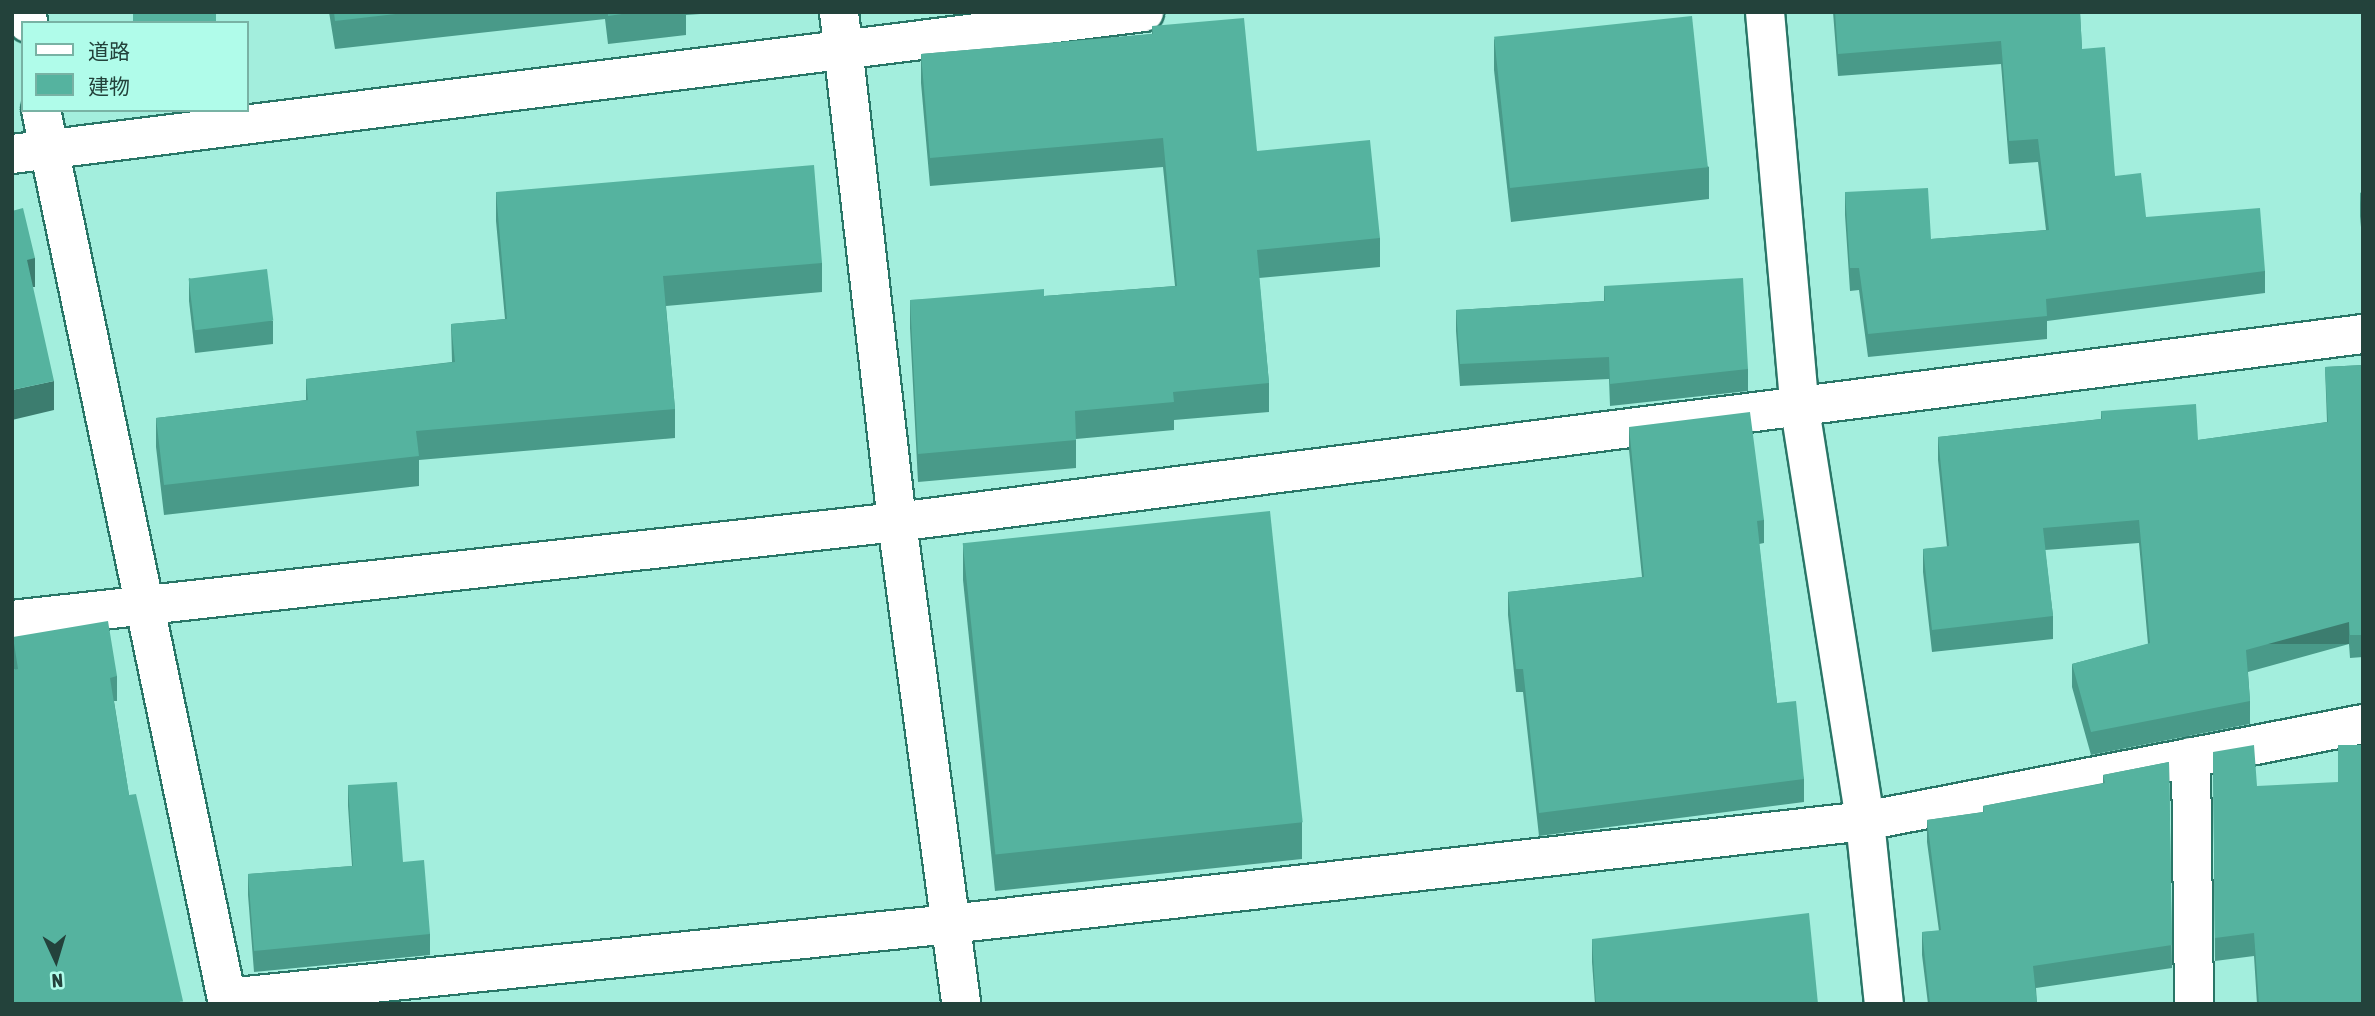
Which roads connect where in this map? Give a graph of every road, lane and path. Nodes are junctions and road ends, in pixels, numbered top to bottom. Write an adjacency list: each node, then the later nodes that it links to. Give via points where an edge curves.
1 (1144, 12): 3 (street)
2 (1765, 12): 7 (street)
3 (841, 30): 5 (street); 8 (street)
4 (40, 112): 5 (street)
5 (29, 152): 9 (street)
6 (2363, 334): 7 (street)
7 (1799, 403): 8 (street); 13 (street)
8 (897, 522): 9 (street); 14 (street)
9 (143, 603): 10 (street); 15 (street)
10 (12, 620)
11 (2363, 724): 12 (street)
12 (2191, 757): 13 (street); 18 (street)
13 (1865, 821): 14 (street); 17 (street)
14 (950, 924): 15 (street); 16 (street)
15 (227, 1001)
16 (961, 1004)
17 (1884, 1004)
18 (2194, 1004)

